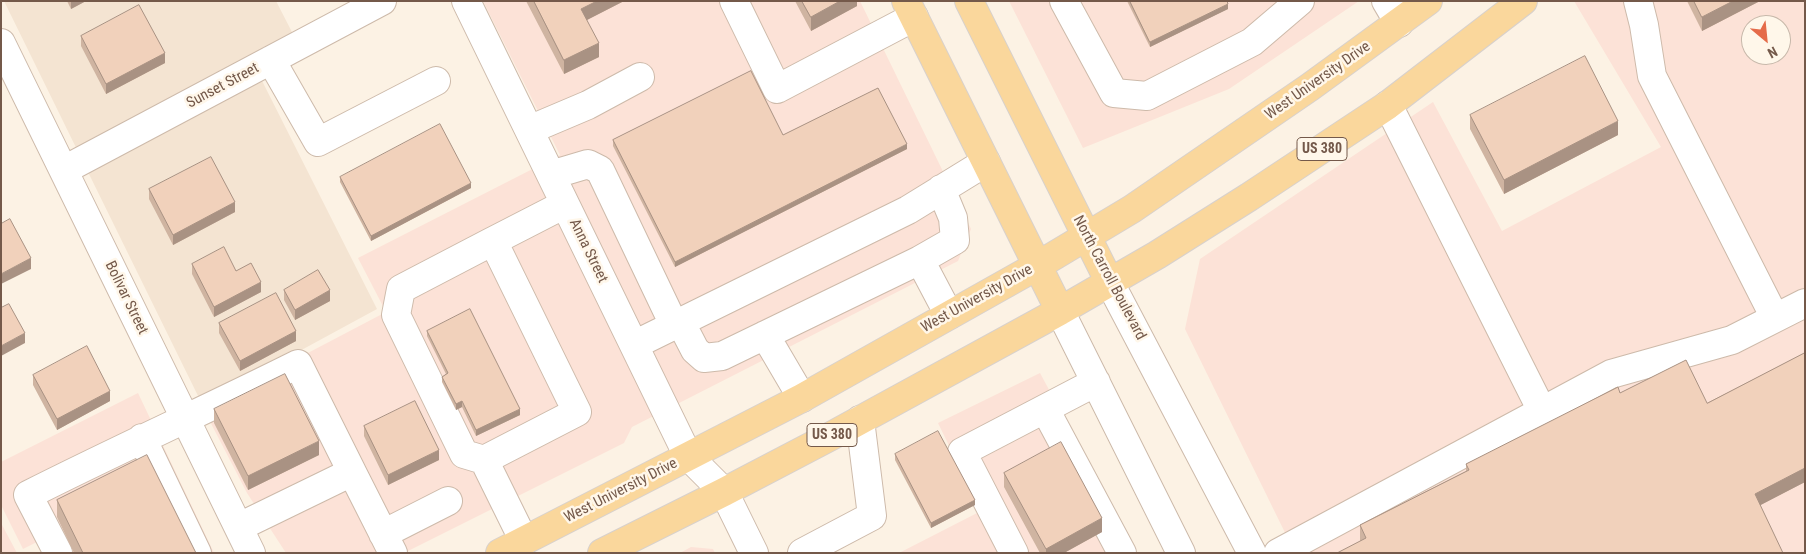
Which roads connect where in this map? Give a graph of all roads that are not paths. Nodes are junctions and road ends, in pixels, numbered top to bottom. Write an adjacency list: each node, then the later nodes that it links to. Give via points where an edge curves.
1 (382, 1): 13 (street, Sunset Street)
2 (466, 1): 17 (street, Anna Street)
3 (734, 1): 10 (street, via 777,89)
4 (969, 1): 23 (main road, North Carroll Boulevard)
5 (1064, 1): 6 (street, via 1114,93 1147,96 1252,42)
6 (1300, 1)
7 (1428, 1): 11 (main road, West University Drive)
8 (1523, 1): 16 (main road, US 380)
9 (1638, 1): 31 (street, via 1652,76)
10 (910, 9): 18 (main road)
11 (1392, 12): 23 (main road, West University Drive, via 1201,162)
12 (1, 43): 19 (street, Bolivar Street)
13 (271, 60): 15 (street, via 318,142); 19 (street, Sunset Street)
14 (640, 77): 17 (street, via 588,105)
15 (436, 81)
16 (1388, 105): 27 (main road, US 380, via 1249,198); 38 (street)
17 (529, 130): 20 (street, Anna Street)
18 (986, 162): 21 (street); 26 (main road)
19 (64, 170): 39 (street, Bolivar Street)
20 (550, 175): 22 (street, Anna Street); 32 (street, via 588,164 600,170)
21 (941, 190): 25 (street, via 953,218 955,240); 32 (street, via 908,210)
22 (565, 204): 24 (street); 34 (street, Anna Street)
23 (1087, 236): 26 (main road, West University Drive); 27 (main road, North Carroll Boulevard)
24 (493, 241): 44 (street, via 577,412); 44 (street, via 401,290 396,316 464,454)
25 (920, 260): 30 (street); 33 (street)
26 (1037, 266): 29 (main road); 30 (main road, West University Drive)
27 (1110, 283): 29 (main road, US 380); 62 (street, North Carroll Boulevard)
28 (1805, 303): 31 (street)
29 (1060, 311): 35 (street); 40 (main road, US 380)
30 (949, 315): 36 (main road, West University Drive)
31 (1775, 318): 38 (street, via 1732,340 1610,374)
32 (677, 323): 33 (street, via 704,358 722,356); 34 (street)
33 (765, 335): 36 (street)
34 (634, 344): 43 (street, Anna Street)
35 (1096, 382): 37 (street); 52 (street)
36 (802, 398): 43 (main road, West University Drive)
37 (1045, 409): 42 (street); 61 (street)
38 (1542, 411): 63 (street)
39 (186, 420): 41 (street); 45 (street, via 298,364); 48 (street, Bolivar Street)
40 (860, 420): 46 (main road, US 380); 58 (street, via 872,516)
41 (142, 438): 51 (street, via 28,494); 53 (street)
42 (978, 444): 59 (street, via 962,452); 60 (street)
43 (688, 456): 46 (street, Anna Street); 49 (main road, West University Drive)
44 (484, 460): 49 (street)
45 (352, 472): 48 (street); 50 (street)
46 (724, 492): 56 (main road, US 380); 57 (street, Anna Street)
47 (448, 501): 50 (street)
48 (238, 527): 54 (street, Bolivar Street)
49 (524, 540): 55 (main road, West University Drive)
50 (388, 543)
51 (50, 550)
52 (1176, 551)
53 (197, 553)
54 (251, 553)
55 (500, 553)
56 (602, 553)
57 (754, 553)
58 (802, 553)
59 (1014, 553)
60 (1032, 553)
61 (1122, 553)
62 (1252, 553)
63 (1278, 553)

